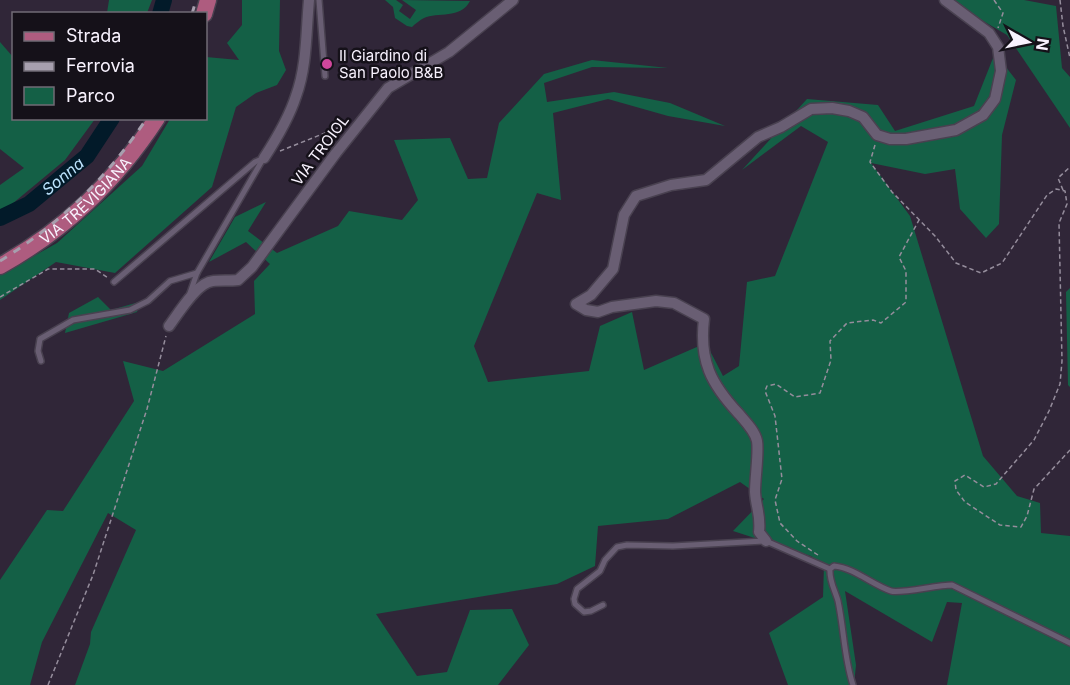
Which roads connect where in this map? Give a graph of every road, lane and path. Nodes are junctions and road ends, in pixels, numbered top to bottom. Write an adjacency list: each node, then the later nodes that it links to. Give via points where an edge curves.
1 (309, 0): 13 (street, via 297,95)
2 (319, 0): 9 (lane)
3 (513, 0): 10 (street, VIA TROIOL, via 449,52 387,88)
4 (945, 0): 7 (street)
5 (994, 0): 7 (path, via 1003,13)
6 (1060, 0): 8 (path)
7 (993, 40): 12 (street, via 998,47 1001,71 994,99 983,115 956,130 906,139)
8 (1070, 58)
9 (325, 76)
10 (363, 118): 13 (path); 21 (street, VIA TROIOL, via 252,267 238,280 210,281)
11 (156, 120): 17 (main road, VIA TREVIGIANA, via 87,204 47,237)
12 (877, 135): 16 (path, via 870,162); 25 (street, via 863,117 849,111 811,109 758,137 706,180 636,196 624,215 613,269 591,295 576,304 598,312 656,301 674,303 704,319 704,350 711,377 757,441 755,492 761,518 759,532)
13 (264, 158): 18 (lane); 19 (lane)
14 (1070, 167): 15 (path, via 1058,177)
15 (1065, 191): 16 (path, via 1056,189 1047,195 1002,263 981,273 956,263); 24 (path, via 1067,204 1059,223 1060,384 1034,440 996,484 984,487 965,476 955,481 956,490 966,502 1000,525 1020,527 1034,489)
16 (919, 220): 26 (path, via 899,256 906,271 906,302 881,323 847,323 830,341 831,360 820,393 795,397 776,384 767,386 765,391 775,416 782,478 775,500 780,523)
17 (0, 266)
18 (197, 273): 21 (lane); 23 (lane, via 170,281 148,301 130,310 73,320 56,328 40,339)
19 (114, 282): 20 (path, via 95,268 48,269)
20 (0, 297)
21 (191, 297): 22 (street, VIA TROIOL)
22 (169, 326): 29 (path, via 147,409 93,575)
23 (41, 361)
24 (1070, 450)
25 (766, 541): 26 (lane); 27 (lane, via 617,547 600,571 577,589 574,599 584,612)
26 (830, 569): 28 (lane, via 838,566 893,592 952,585); 30 (lane)
27 (603, 605)
28 (1070, 643)
29 (48, 685)
30 (853, 685)

